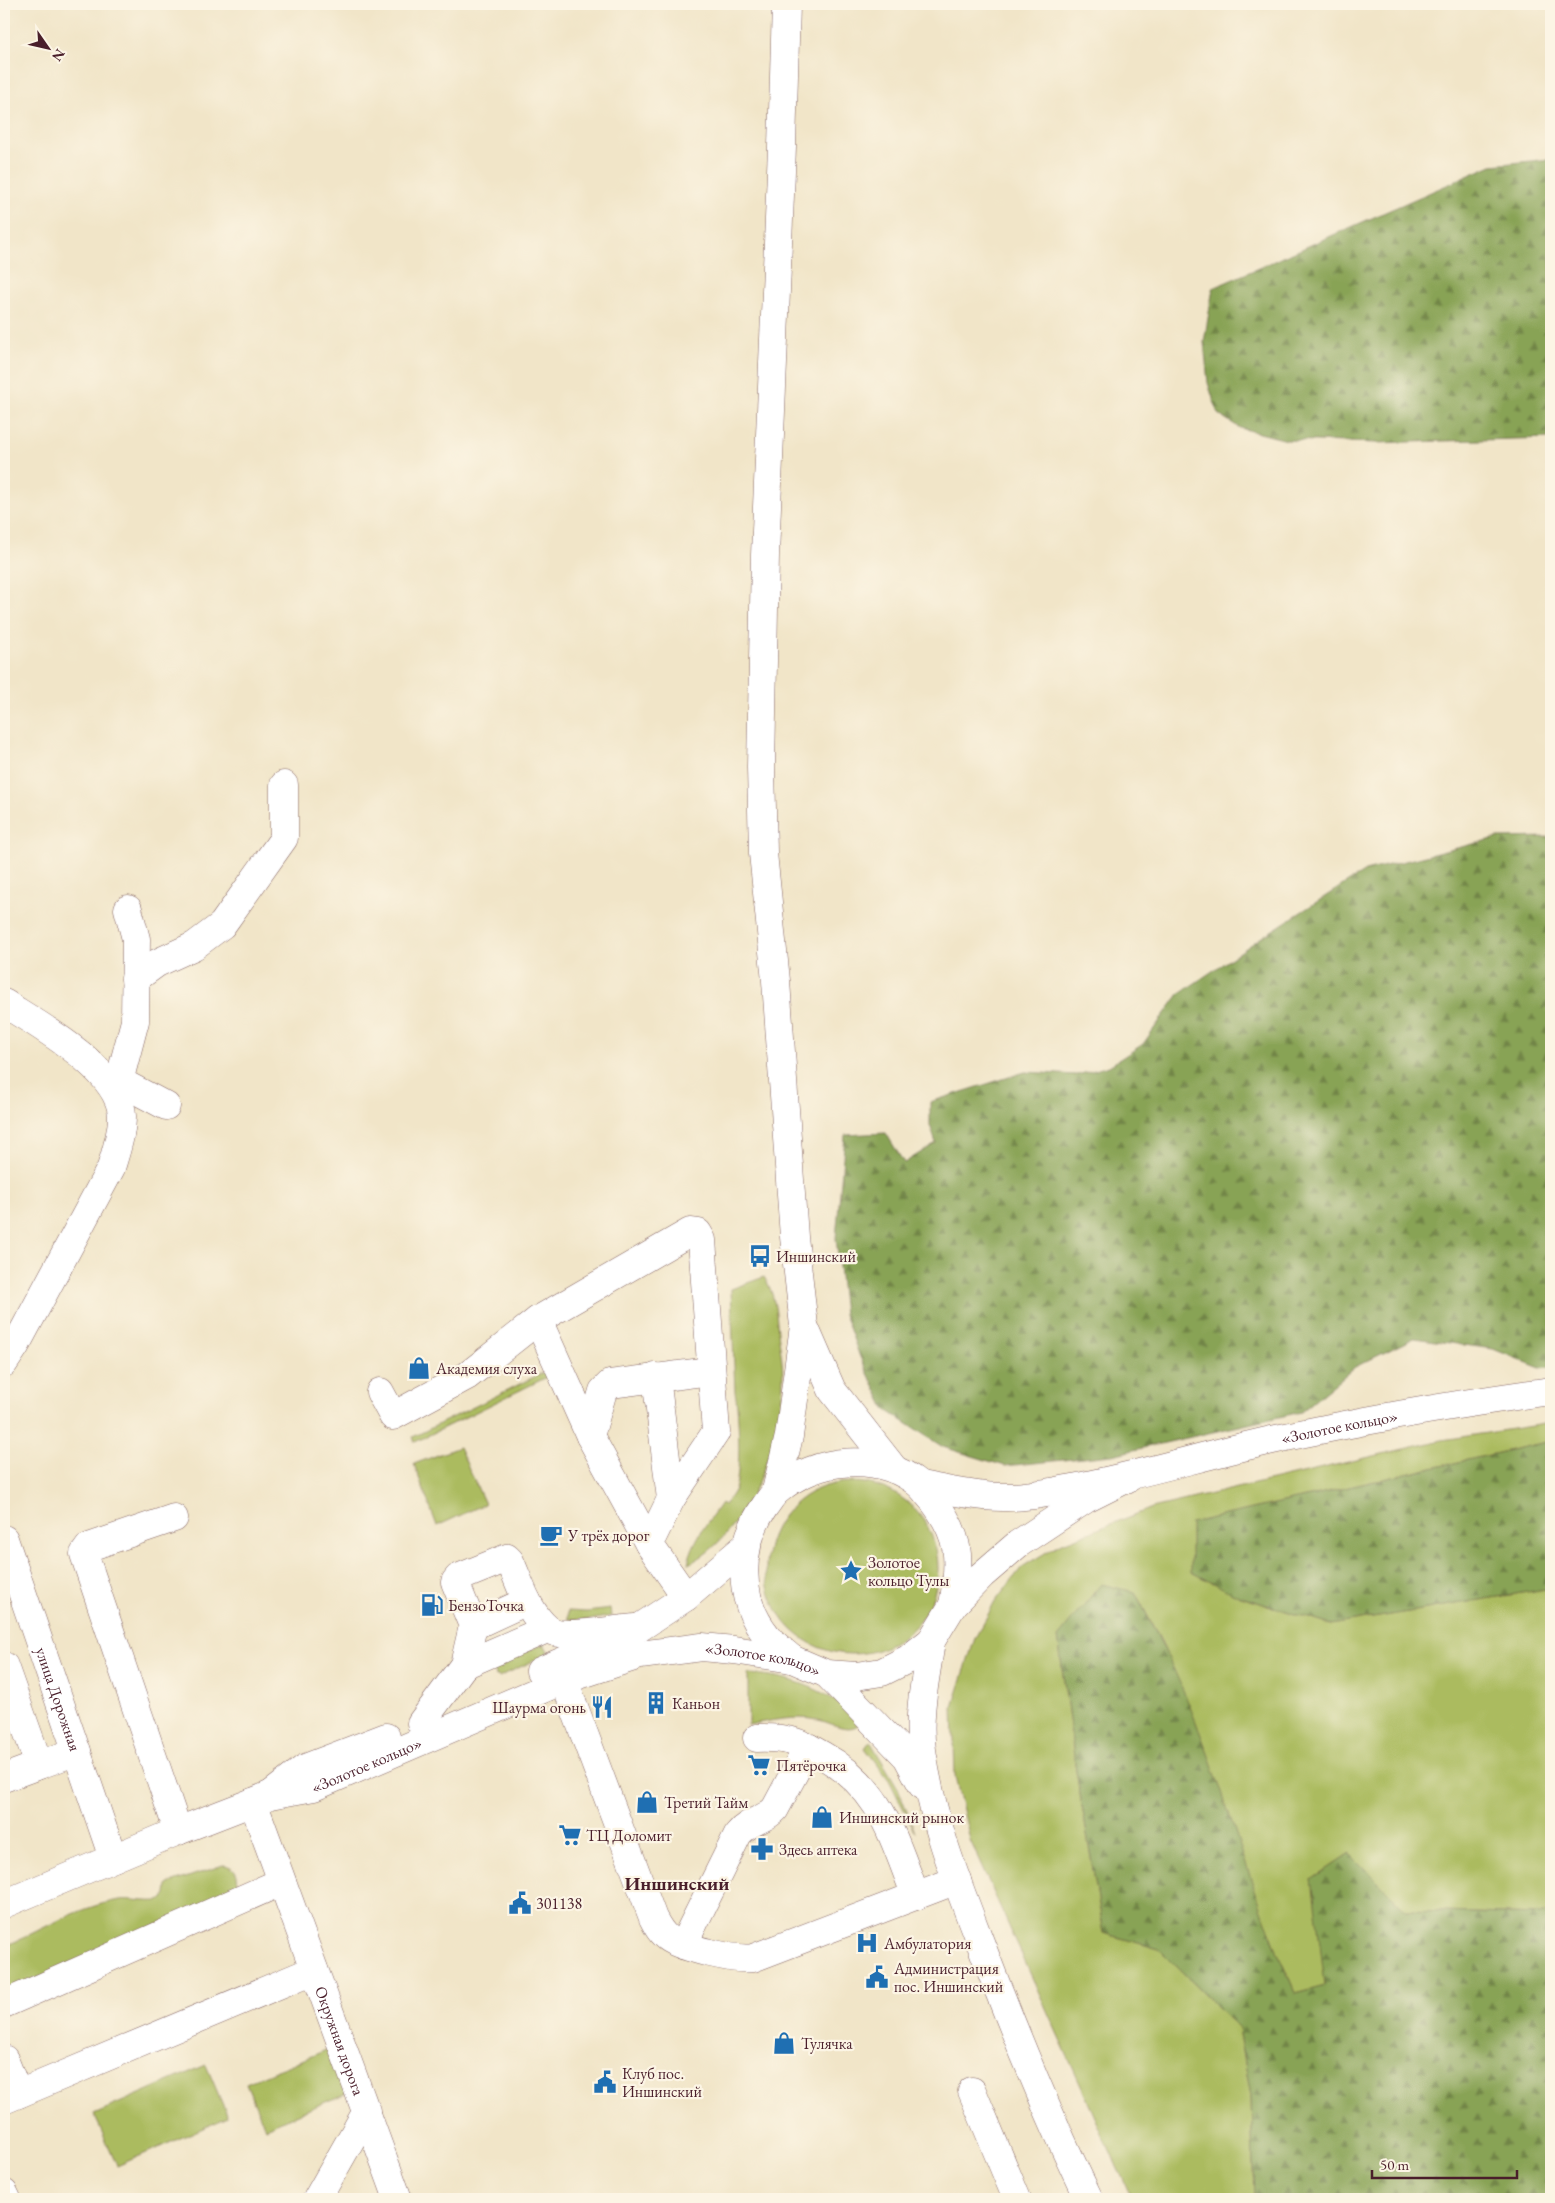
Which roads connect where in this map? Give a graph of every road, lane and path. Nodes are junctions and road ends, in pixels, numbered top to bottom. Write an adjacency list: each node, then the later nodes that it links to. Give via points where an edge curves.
1 (786, 4): 9 (main road, via 765,564 763,853)
2 (284, 785): 4 (main road, via 284,838 222,925 194,946 157,963)
3 (128, 909): 4 (main road, via 136,939)
4 (135, 979): 6 (main road, via 135,1021)
5 (4, 1003): 6 (main road, via 72,1047)
6 (117, 1087): 7 (main road); 10 (main road, via 122,1114 120,1140 111,1168)
7 (166, 1106)
8 (538, 1320): 11 (main road, via 690,1232 696,1232 702,1240); 14 (main road, via 467,1376 393,1416); 15 (main road)
9 (804, 1326): 16 (main road, via 832,1390); 19 (main road, via 789,1436)
10 (4, 1363)
11 (710, 1371): 12 (main road); 20 (main road, via 716,1432)
12 (656, 1377): 15 (main road, via 606,1387); 20 (main road)
13 (1551, 1391): 17 (main road, «Золотое кольцо», via 1344,1424 1212,1454)
14 (380, 1392)
15 (590, 1436): 23 (main road)
16 (894, 1469): 18 (main road, «Золотое кольцо»); 19 (main road, «Золотое кольцо», via 867,1463 834,1463 804,1472)
17 (1130, 1477): 18 (main road, «Золотое кольцо», via 1040,1494 1003,1497); 28 (main road, «Золотое кольцо», via 1086,1499 1018,1544)
18 (920, 1485): 28 (main road, «Золотое кольцо», via 947,1519 956,1544 959,1572)
19 (776, 1491): 24 (main road, «Золотое кольцо», via 757,1517)
20 (671, 1499): 23 (main road)
21 (174, 1518): 47 (main road, via 89,1547 84,1554)
22 (4, 1539): 38 (main road, улица Дорожная)
23 (649, 1544): 26 (main road)
24 (746, 1546): 26 (main road, «Золотое кольцо»); 33 (main road, «Золотое кольцо», via 743,1570 746,1595 767,1636)
25 (4, 1590): 38 (main road, via 39,1686)
26 (686, 1597): 31 (main road, «Золотое кольцо»)
27 (527, 1601): 29 (main road); 29 (main road, via 508,1558 455,1580); 30 (main road)
28 (953, 1605): 32 (main road, «Золотое кольцо»)
29 (473, 1626): 34 (main road)
30 (548, 1628): 31 (main road, via 564,1634); 34 (main road)
31 (640, 1628): 39 (main road, «Золотое кольцо»)
32 (931, 1642): 36 (main road, «Золотое кольцо», via 882,1672 856,1676); 46 (main road, via 922,1705 922,1749)
33 (792, 1659): 36 (main road, «Золотое кольцо»); 37 (main road, «Золотое кольцо», via 702,1647 640,1655)
34 (464, 1665): 39 (main road)
35 (4, 1666): 43 (main road)
36 (827, 1674): 46 (main road, via 907,1757)
37 (564, 1680): 45 (main road, «Золотое кольцо», via 314,1787); 53 (main road, via 653,1918 663,1934)
38 (61, 1701): 42 (main road, улица Дорожная)
39 (421, 1723): 45 (main road, «Золотое кольцо», via 305,1768)
40 (757, 1738): 41 (main road, via 788,1739)
41 (808, 1747): 51 (main road, via 844,1768 874,1798); 53 (main road, via 773,1811 740,1831)
42 (78, 1751): 43 (main road); 48 (main road, улица Дорожная)
43 (39, 1765): 44 (main road)
44 (4, 1778)
45 (261, 1799): 47 (main road, «Золотое кольцо»); 50 (main road, Окружная дорога)
46 (933, 1806): 49 (main road)
47 (178, 1831): 48 (main road, «Золотое кольцо»)
48 (113, 1858): 52 (main road, «Золотое кольцо»)
49 (956, 1880): 51 (main road); 65 (main road, via 1025,2055)
50 (281, 1882): 54 (main road, Окружная дорога); 55 (main road)
51 (916, 1896): 53 (main road, via 753,1958 735,1958)
52 (4, 1904)
53 (682, 1945)
54 (314, 1970): 58 (main road); 59 (main road, Окружная дорога)
55 (4, 2004)
56 (4, 2059): 58 (main road)
57 (972, 2091): 64 (main road)
58 (11, 2097)
59 (367, 2111): 62 (main road); 63 (main road, Окружная дорога)
60 (4, 2193): 61 (main road)
61 (7, 2199)
62 (317, 2199)
63 (398, 2199)
64 (1016, 2199)
65 (1089, 2199)

